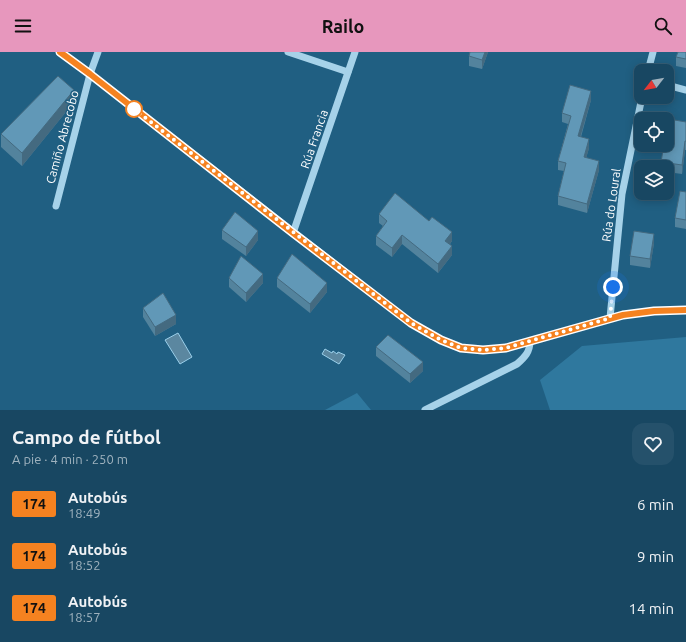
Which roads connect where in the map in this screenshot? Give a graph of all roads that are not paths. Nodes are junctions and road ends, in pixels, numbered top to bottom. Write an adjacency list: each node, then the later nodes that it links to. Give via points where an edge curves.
1 (60, 52): 8 (street)
2 (98, 52): 8 (street, Camiño Abrecobo)
3 (288, 52): 7 (street)
4 (355, 52): 7 (street, Rúa Francia)
5 (653, 52): 6 (street)
6 (650, 64)
7 (348, 72): 13 (street, Rúa Francia)
8 (90, 74): 12 (street, Camiño Abrecobo); 13 (street)
9 (674, 87): 10 (street)
10 (686, 90)
11 (641, 104): 15 (street, Rúa do Loural, via 622,194)
12 (56, 206)
13 (293, 233): 16 (street, via 411,323 441,340 461,348 483,350 506,348)
14 (686, 310): 15 (street, via 654,311)
15 (610, 318): 16 (street)
16 (530, 341): 17 (street, via 527,354 517,364)
17 (425, 410)

